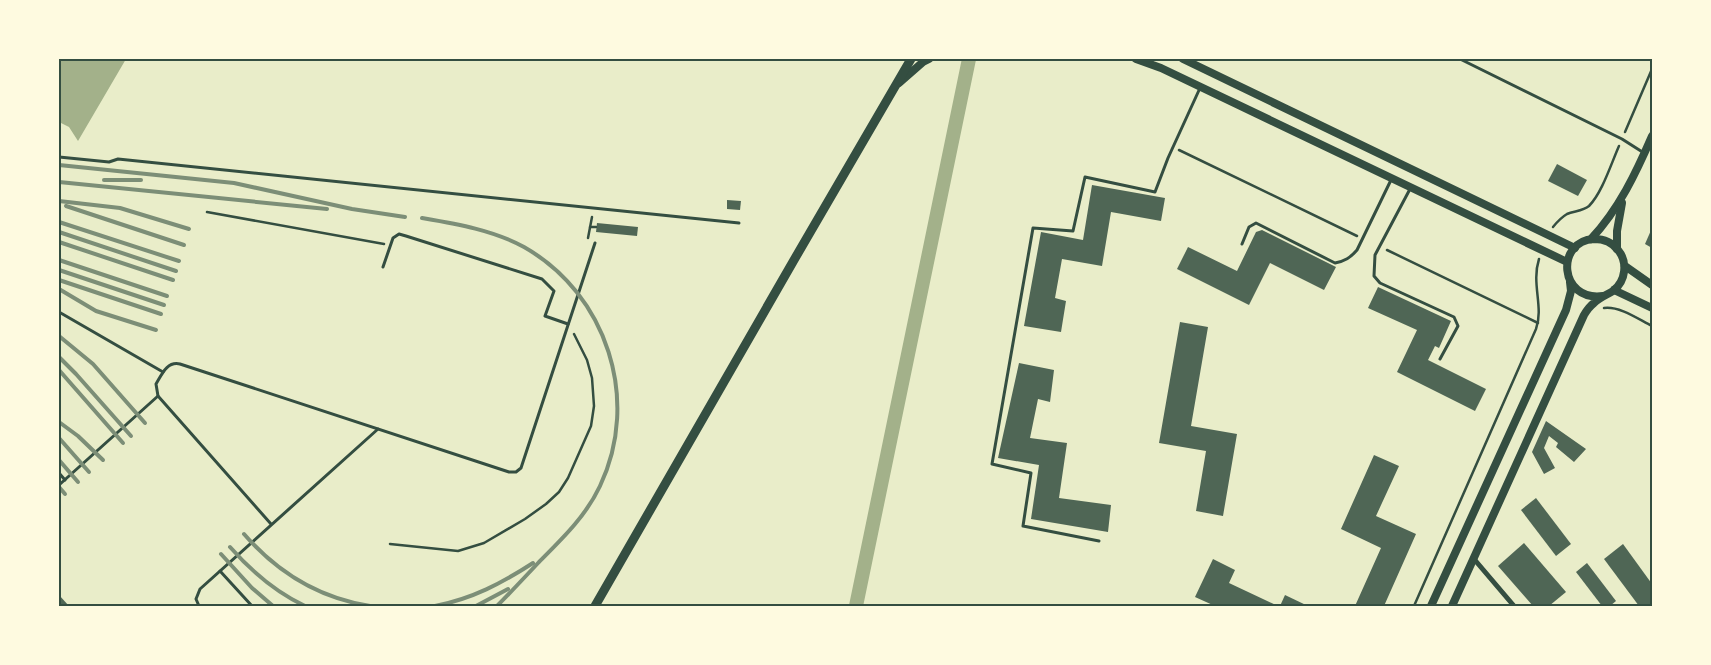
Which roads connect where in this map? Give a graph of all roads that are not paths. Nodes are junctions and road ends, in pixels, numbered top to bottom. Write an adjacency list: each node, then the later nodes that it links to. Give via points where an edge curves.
1 (911, 59): 6 (main road)
2 (929, 59): 6 (street)
3 (1136, 59): 7 (street)
4 (1183, 59): 18 (street)
5 (1460, 59): 9 (lane, via 1622,139)
6 (897, 84): 43 (main road)
7 (1200, 88): 11 (street); 38 (lane, via 1155,192 1085,177 1073,231 1033,228 992,464 1030,473 1023,526)
8 (1652, 136): 9 (street)
9 (1644, 154): 13 (street)
10 (59, 157): 14 (lane, via 109,162 118,159)
11 (1392, 179): 12 (street); 17 (lane, via 1357,250 1344,261 1335,263 1256,224 1249,227)
12 (1411, 188): 20 (street); 30 (lane, via 1375,255 1374,276 1380,283 1454,317 1458,326)
13 (1625, 193): 15 (street); 19 (street, via 1617,230)
14 (739, 223)
15 (1591, 239): 18 (street); 19 (street, via 1605,240)
16 (595, 243): 29 (lane)
17 (1242, 244)
18 (1575, 248): 20 (street)
19 (1617, 249): 21 (street)
20 (1567, 262): 23 (street)
21 (1624, 266): 24 (street); 25 (street, via 1622,279)
22 (383, 267): 29 (lane, via 392,238 399,234 542,279 554,291 545,316)
23 (1570, 280): 26 (street, via 1582,293); 44 (street, via 1566,310)
24 (1652, 285)
25 (1614, 290): 26 (street); 27 (street)
26 (1603, 296): 39 (street, via 1588,309 1580,323)
27 (1652, 308)
28 (59, 312): 31 (lane)
29 (568, 324): 33 (lane, via 518,471 509,472)
30 (1440, 359)
31 (163, 372): 32 (lane, via 156,384); 33 (lane, via 173,364 180,364)
32 (158, 396): 35 (lane); 37 (lane)
33 (378, 429): 37 (lane)
34 (59, 474): 35 (lane)
35 (65, 480): 36 (lane)
36 (59, 485)
37 (271, 524): 40 (lane)
38 (1099, 541)
39 (1474, 559): 45 (street); 46 (street)
40 (220, 571): 41 (lane, via 200,589 196,598); 42 (lane)
41 (199, 606)
42 (252, 606)
43 (595, 606)
44 (1432, 606)
45 (1452, 606)
46 (1514, 606)

